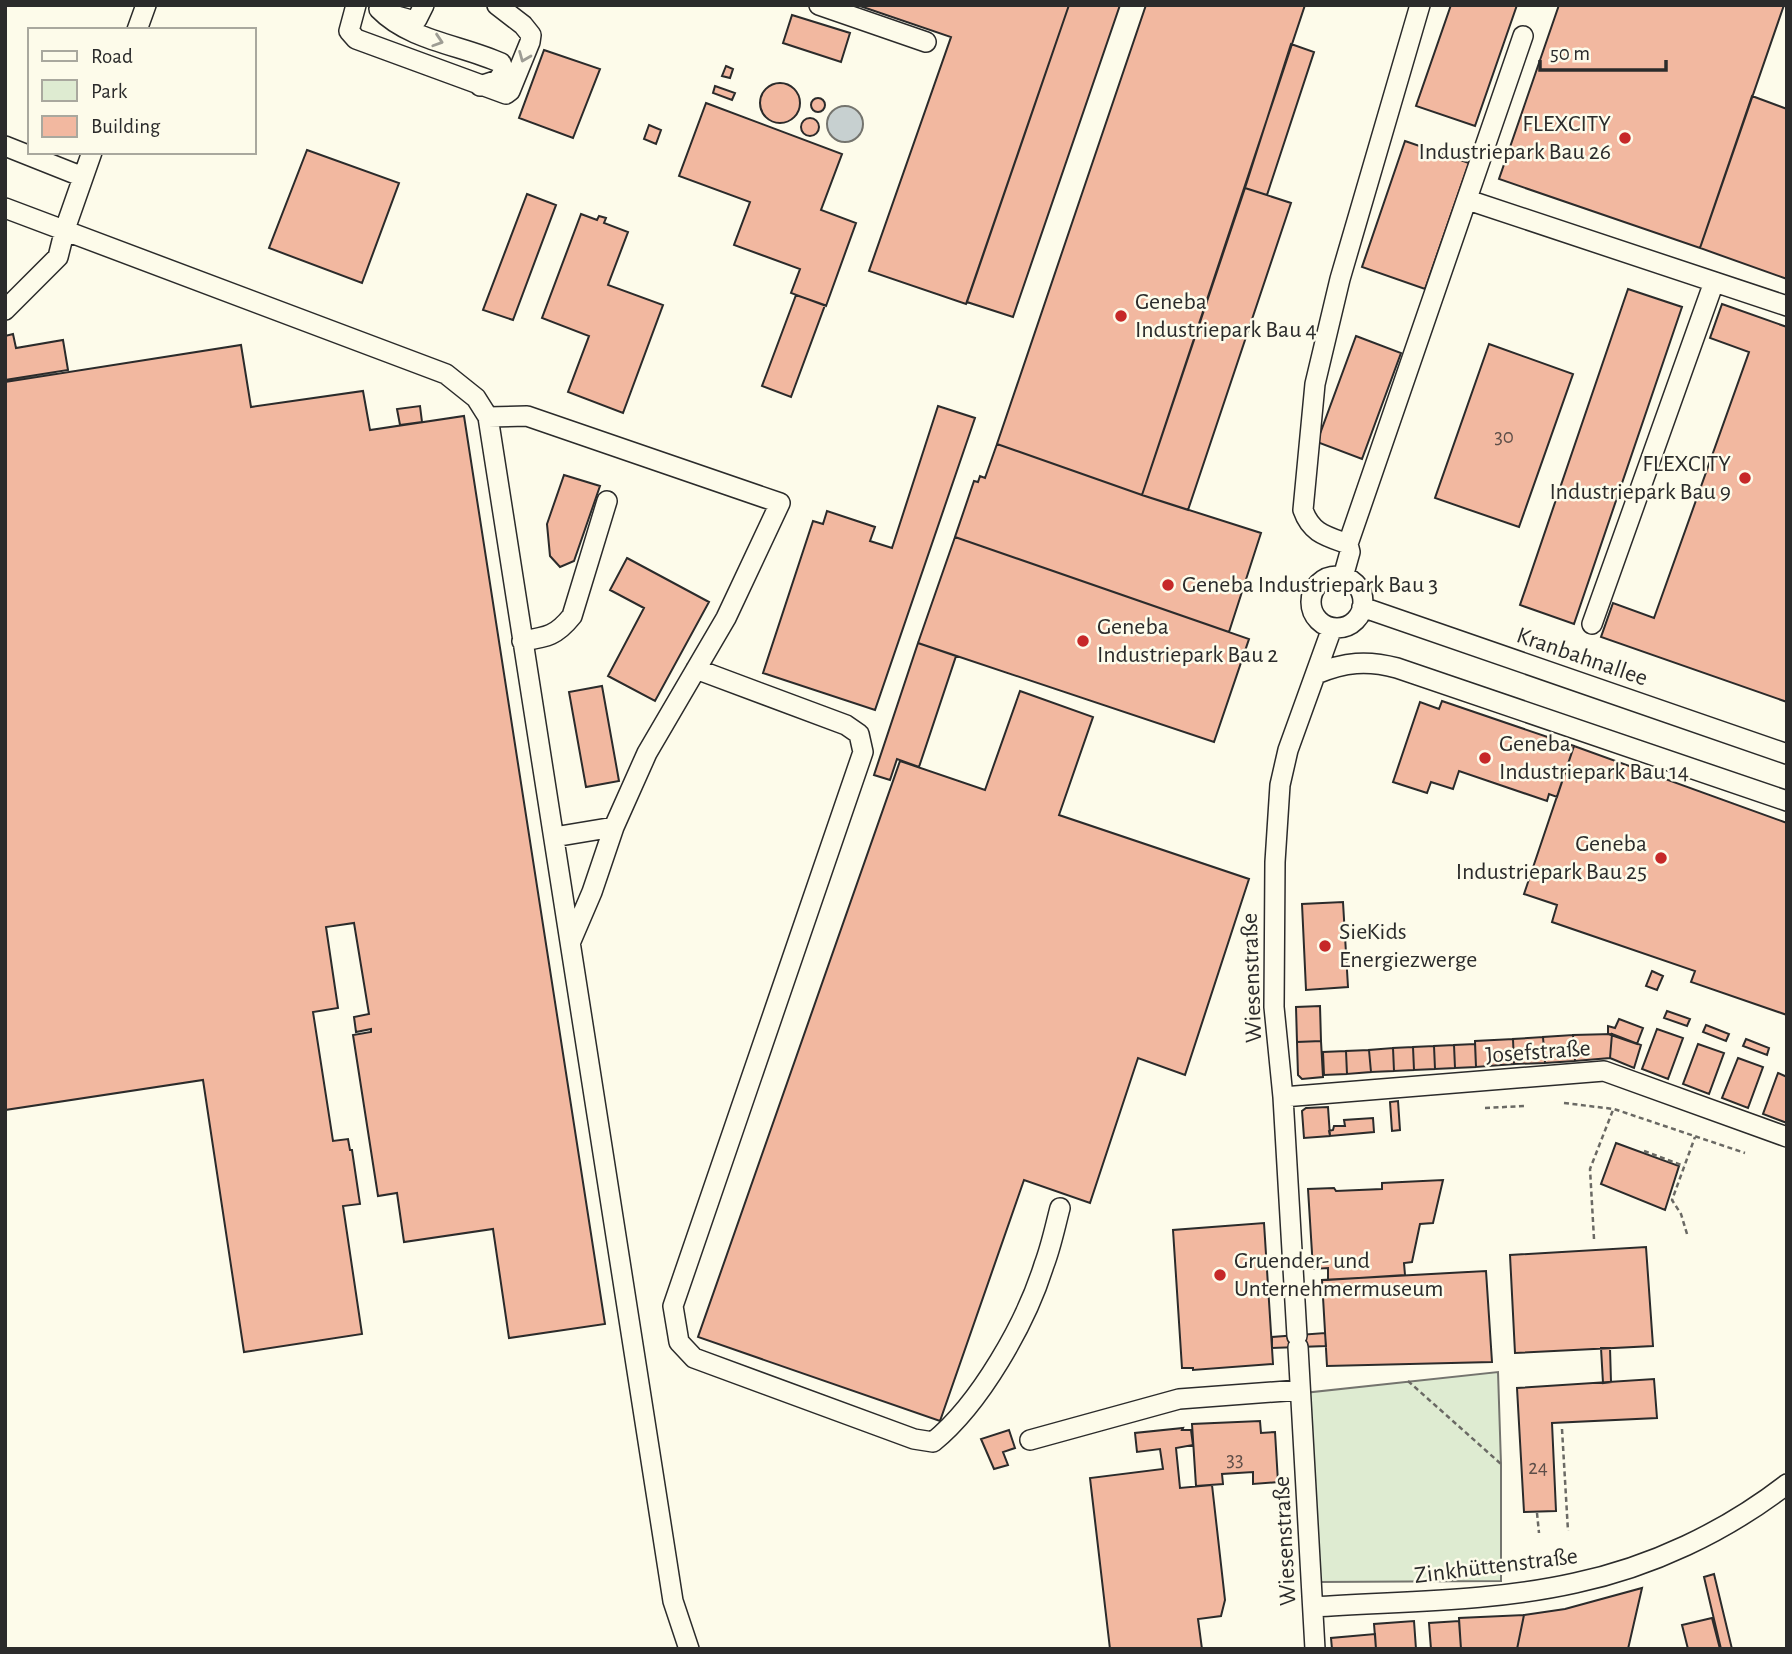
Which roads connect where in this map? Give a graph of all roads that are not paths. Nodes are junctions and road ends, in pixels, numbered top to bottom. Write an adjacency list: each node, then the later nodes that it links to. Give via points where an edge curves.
1 (146, 5): 8 (street)
2 (356, 5): 11 (street, via 349,31 356,39)
3 (424, 5): 7 (street, via 417,19 411,20)
4 (497, 5): 11 (street, one-way to 11, via 523,24 530,42 510,91 506,94)
5 (819, 5): 10 (street)
6 (1420, 5): 23 (street, via 1340,279 1315,384 1303,510 1317,533)
7 (376, 7): 11 (street, one-way to 11, via 388,19 426,37 501,63 504,71 498,80)
8 (138, 28)
9 (1523, 36): 15 (street)
10 (926, 42)
11 (480, 86)
12 (5, 146): 14 (street)
13 (91, 154): 14 (street)
14 (83, 177): 17 (street)
15 (1468, 200): 18 (street); 23 (street)
16 (5, 208): 17 (street)
17 (65, 229): 20 (street, via 58,257); 21 (street, via 446,374 476,398)
18 (1714, 282): 19 (street); 26 (street)
19 (1787, 306)
20 (5, 310)
21 (488, 417): 28 (street); 29 (street, via 527,416 780,503 726,618)
22 (607, 501): 28 (street, via 572,616 549,637)
23 (1348, 544): 24 (street)
24 (1343, 577): 25 (street, via 1358,587); 27 (street, via 1328,577 1311,597 1313,614)
25 (1362, 607): 27 (street, via 1348,625); 31 (street, Kranbahnallee)
26 (1592, 624)
27 (1332, 628): 30 (street, Wiesenstraße)
28 (522, 641): 34 (street)
29 (696, 669): 33 (street, via 648,753); 38 (street, via 846,725 859,734 863,752 673,1306 679,1342 694,1358 933,1442 979,1391 1004,1350 1040,1276)
30 (1316, 674): 32 (street, via 1351,662 1379,663); 36 (street, Wiesenstraße, via 1280,785 1274,1007)
31 (1785, 749)
32 (1787, 802)
33 (614, 827): 34 (street); 35 (street)
34 (554, 837): 35 (street)
35 (571, 942): 43 (street, via 673,1601)
36 (1283, 1097): 37 (street, Josefstraße, via 1604,1071); 39 (street, Wiesenstraße)
37 (1787, 1138)
38 (1060, 1208)
39 (1300, 1390): 40 (street, via 1179,1399); 42 (street, Wiesenstraße)
40 (1030, 1440)
41 (1787, 1485): 42 (street, Zinkhüttenstraße, via 1661,1557 1576,1583 1506,1594)
42 (1314, 1606): 44 (street, Wiesenstraße)
43 (689, 1649)
44 (1315, 1649)

